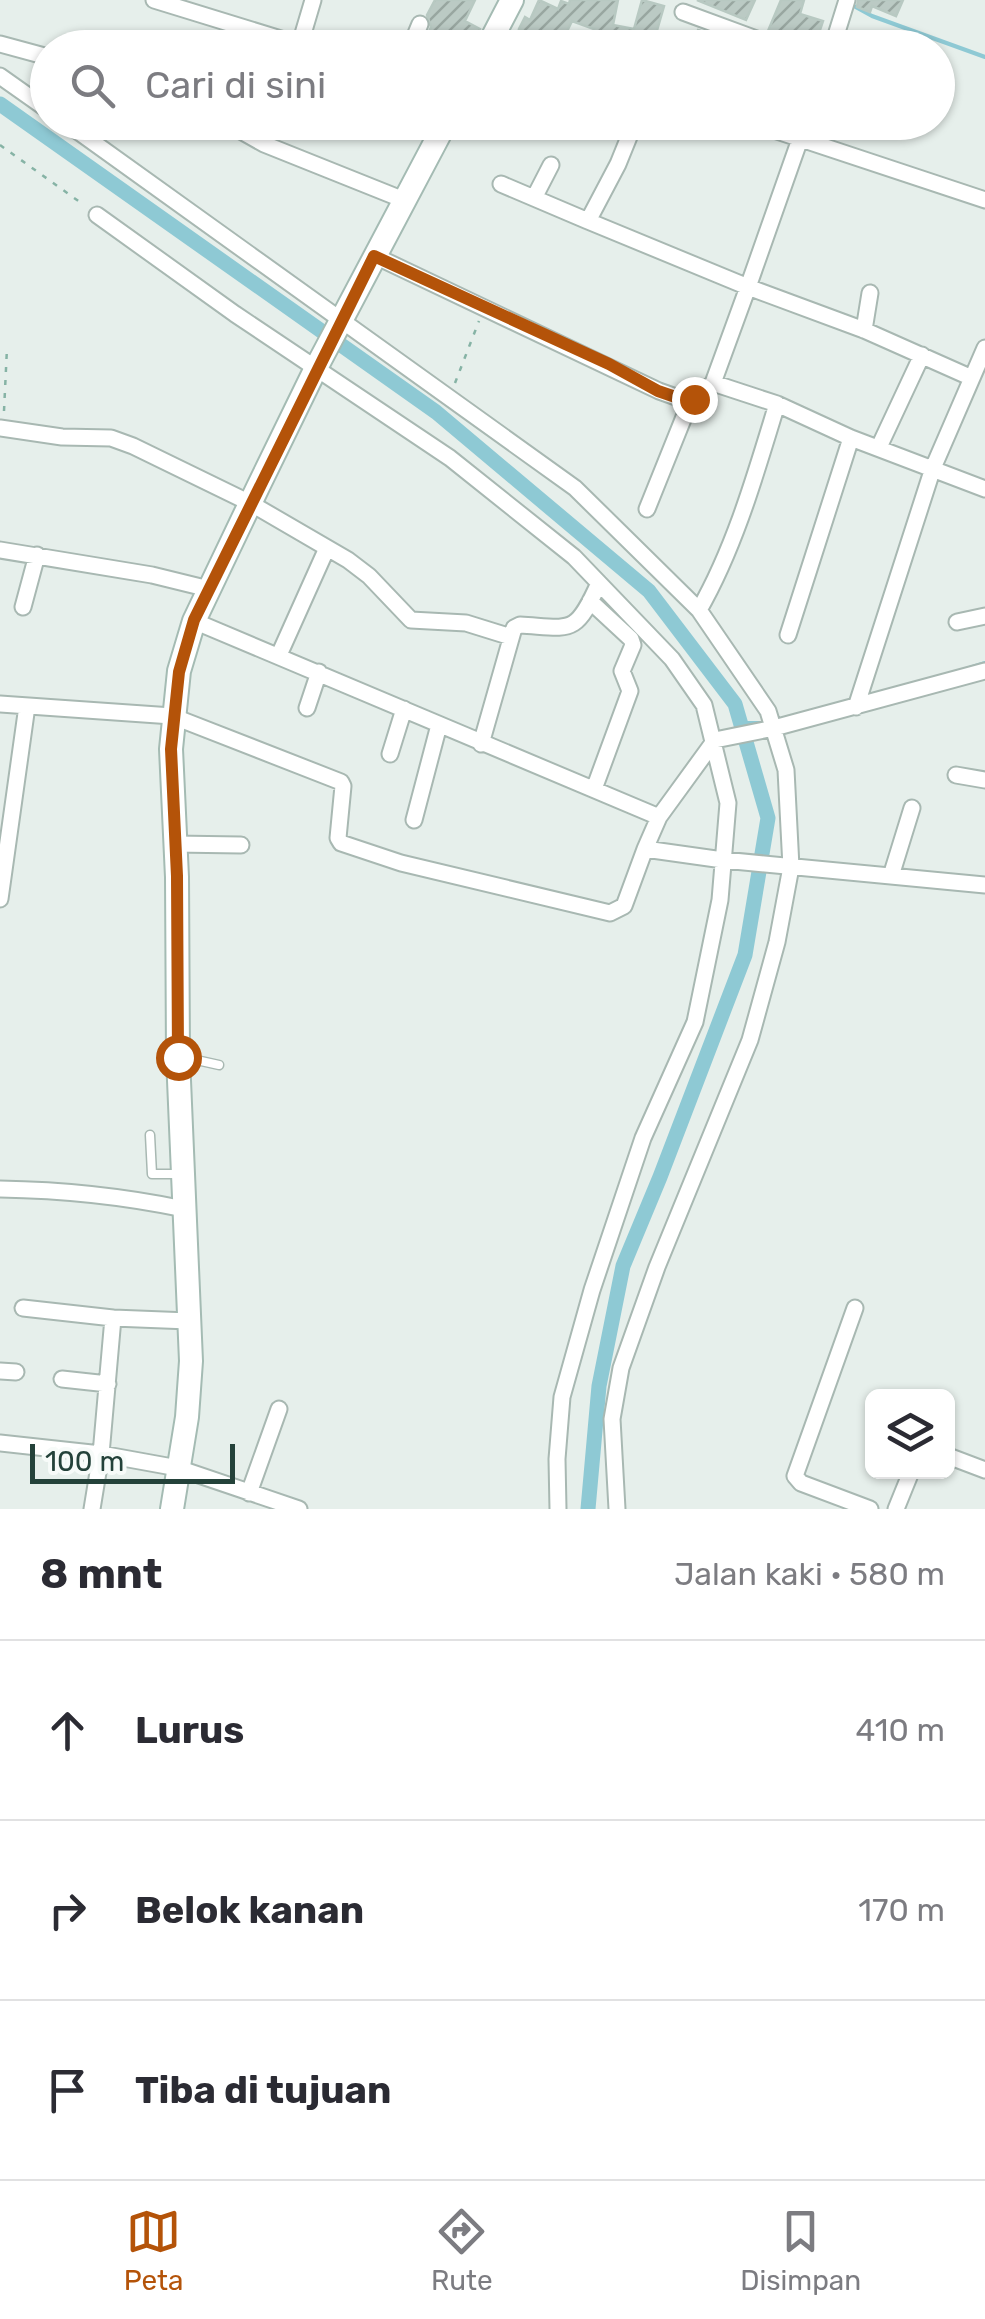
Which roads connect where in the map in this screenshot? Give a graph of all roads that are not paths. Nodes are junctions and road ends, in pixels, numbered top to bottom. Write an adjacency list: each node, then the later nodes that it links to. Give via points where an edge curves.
1 (154, 0): 6 (street)
2 (313, 0): 7 (street)
3 (512, 0): 9 (main road)
4 (684, 12): 10 (street)
5 (420, 24): 8 (street)
6 (252, 30)
7 (308, 30)
8 (418, 30)
9 (499, 30)
10 (732, 30)
11 (0, 44): 12 (street)
12 (30, 52)
13 (0, 76): 14 (street)
14 (30, 97)
15 (89, 140): 31 (street)
16 (257, 140): 24 (street)
17 (436, 140): 24 (main road)
18 (628, 140): 27 (street)
19 (799, 140): 29 (street)
20 (829, 140): 25 (street)
21 (551, 165): 23 (street)
22 (501, 184): 23 (street)
23 (534, 198): 27 (street)
24 (404, 200): 28 (main road)
25 (985, 200)
26 (97, 215): 35 (street)
27 (588, 221): 29 (street)
28 (374, 256): 31 (main road); 38 (street)
29 (748, 287): 32 (street); 37 (street)
30 (870, 292): 32 (street)
31 (338, 325): 35 (main road); 54 (street, via 575,488)
32 (864, 330): 34 (street)
33 (985, 348): 36 (street)
34 (922, 355): 36 (street); 42 (street)
35 (318, 365): 45 (main road); 50 (street, via 450,458)
36 (972, 378): 43 (street)
37 (713, 383): 38 (street); 39 (street)
38 (690, 402): 46 (street)
39 (777, 404): 41 (street); 54 (street, via 715,582)
40 (1, 428): 45 (street, via 111,438)
41 (851, 438): 42 (street); 58 (street)
42 (879, 447): 43 (street)
43 (932, 468): 44 (street); 65 (street)
44 (985, 489)
45 (250, 503): 47 (street); 51 (main road)
46 (647, 508)
47 (327, 548): 59 (street, via 370,576 411,620 466,623); 60 (street)
48 (0, 550): 49 (street)
49 (37, 555): 51 (street); 53 (street)
50 (599, 583): 52 (street); 71 (street, via 672,660 704,705)
51 (209, 589): 56 (main road)
52 (590, 602): 59 (street, via 571,626 520,625); 76 (street, via 633,645 622,671 630,691)
53 (23, 607)
54 (699, 610): 70 (street, via 768,711)
55 (985, 616): 57 (street)
56 (194, 620): 60 (street); 68 (main road)
57 (957, 622)
58 (788, 635)
59 (511, 637): 72 (street)
60 (278, 655): 61 (street)
61 (319, 672): 66 (street); 67 (street)
62 (985, 672): 65 (street)
63 (0, 704): 64 (street)
64 (27, 706): 68 (street); 87 (street)
65 (856, 707): 70 (street)
66 (307, 708)
67 (404, 709): 69 (street); 73 (street)
68 (172, 716): 80 (main road); 82 (street, via 340,782 339,840 401,863 610,913 624,906)
69 (440, 725): 72 (street); 79 (street)
70 (772, 729): 71 (street); 84 (street, via 786,770)
71 (716, 739): 78 (street); 83 (street, via 728,803)
72 (481, 744): 76 (street)
73 (390, 754)
74 (956, 774): 75 (street)
75 (985, 780)
76 (594, 789): 78 (street)
77 (912, 808): 85 (street)
78 (660, 817): 82 (street)
79 (414, 820)
80 (174, 844): 81 (street); 88 (main road)
81 (241, 845)
82 (644, 849): 83 (street)
83 (729, 861): 84 (street); 111 (street, via 696,1022 644,1138 562,1397)
84 (788, 867): 85 (street); 112 (street, via 777,942 750,1040 622,1368 612,1419)
85 (891, 876): 86 (street)
86 (985, 886)
87 (0, 900)
88 (178, 1057): 89 (lane); 91 (main road)
89 (219, 1065)
90 (150, 1135): 91 (lane, via 152,1174)
91 (184, 1173): 93 (main road)
92 (0, 1190): 93 (street, via 107,1194)
93 (184, 1209): 97 (main road)
94 (23, 1308): 96 (street)
95 (854, 1308): 113 (street, via 795,1476)
96 (113, 1318): 97 (street); 99 (street)
97 (189, 1321): 104 (main road, via 187,1417)
98 (62, 1379): 99 (street)
99 (108, 1384): 102 (street)
100 (279, 1409): 107 (street)
101 (0, 1443): 102 (street)
102 (101, 1454): 104 (street); 108 (street)
103 (955, 1459): 105 (street)
104 (178, 1468): 107 (street); 109 (main road)
105 (985, 1470)
106 (908, 1479): 114 (street)
107 (249, 1493): 110 (street)
108 (92, 1509)
109 (172, 1509)
110 (299, 1509)
111 (558, 1509)
112 (617, 1509)
113 (870, 1509)
114 (896, 1509)

